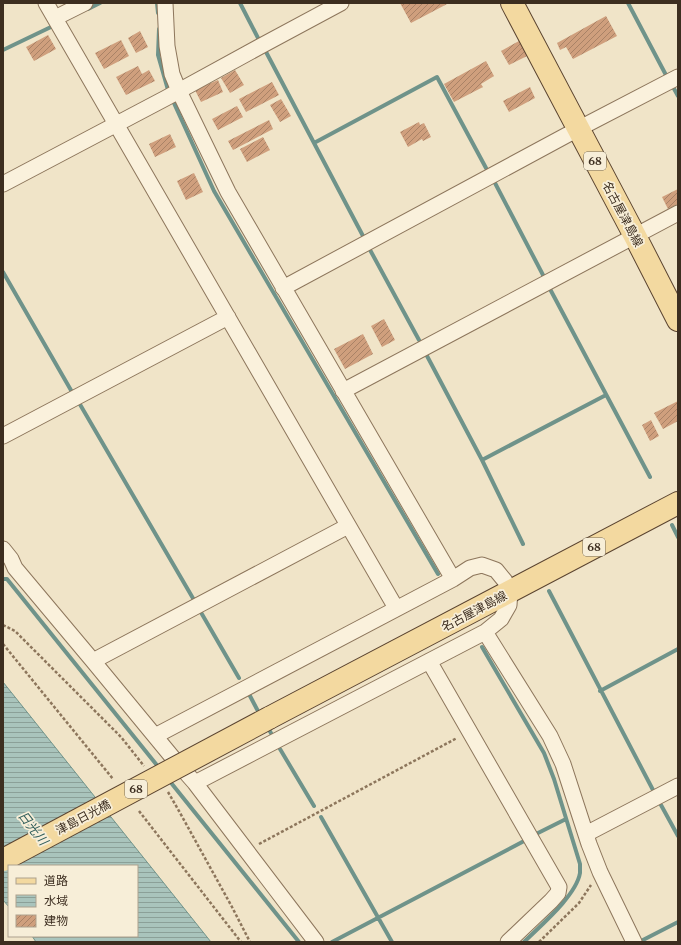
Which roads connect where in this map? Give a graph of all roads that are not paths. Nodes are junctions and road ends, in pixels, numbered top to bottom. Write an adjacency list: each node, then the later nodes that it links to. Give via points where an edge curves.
1 (46, 3): 6 (street)
2 (85, 3): 6 (street)
3 (165, 3): 8 (street)
4 (340, 3): 8 (street)
5 (512, 3): 10 (main road, 名古屋津島線 / 68)
6 (55, 18): 9 (street)
7 (678, 76): 10 (street)
8 (173, 94): 9 (street); 14 (street)
9 (116, 124): 11 (street); 15 (street)
10 (578, 129): 13 (main road, 名古屋津島線 / 68); 14 (street)
11 (3, 184)
12 (678, 213): 13 (street)
13 (635, 236): 16 (main road, 名古屋津島線 / 68); 17 (street)
14 (283, 288): 17 (street)
15 (228, 317): 18 (street); 20 (street)
16 (678, 320)
17 (343, 391): 22 (street)
18 (3, 436)
19 (678, 503): 23 (main road, 名古屋津島線 / 68)
20 (348, 526): 24 (street); 26 (street)
21 (3, 549): 26 (street, via 15,568)
22 (452, 579): 23 (street, via 470,568 482,565 496,570); 24 (street)
23 (510, 591): 25 (street, via 509,605 501,619); 28 (main road, 名古屋津島線 / 68)
24 (396, 608): 29 (street)
25 (485, 632): 27 (street); 32 (street, via 550,736 563,764)
26 (93, 660): 29 (street)
27 (429, 661): 30 (street); 35 (street, via 559,887 558,893 551,901)
28 (269, 718): 33 (main road, 津島日光橋 / 68, bridge)
29 (154, 736): 30 (street)
30 (195, 783): 34 (street)
31 (678, 786): 32 (street)
32 (586, 834): 36 (street, via 600,872)
33 (3, 860)
34 (316, 942)
35 (508, 942)
36 (634, 942)

